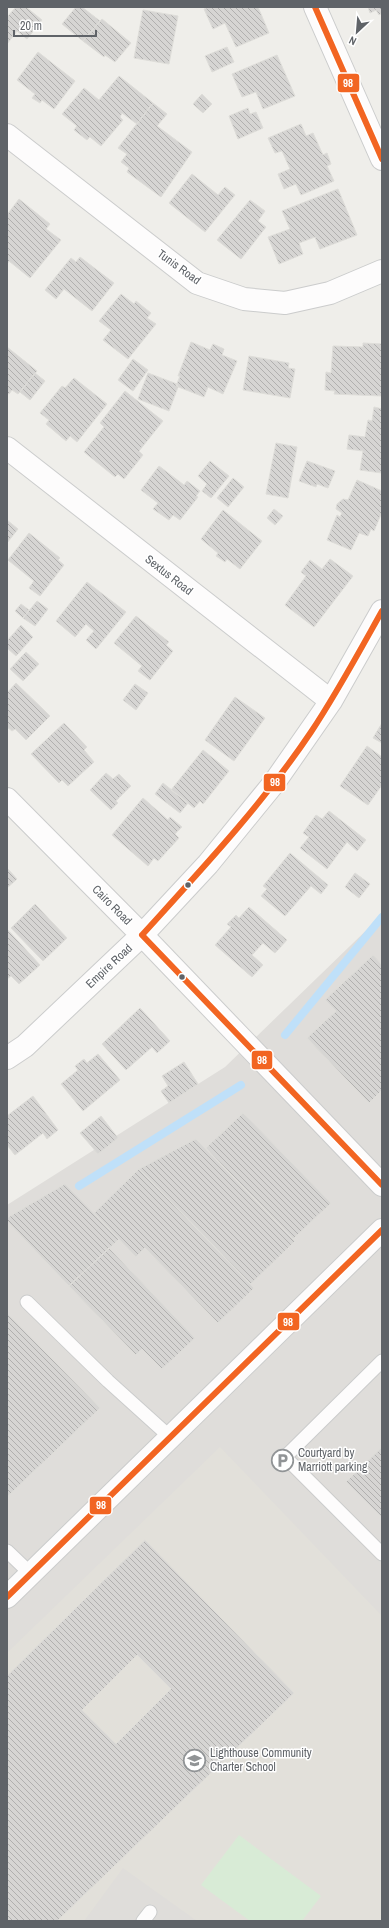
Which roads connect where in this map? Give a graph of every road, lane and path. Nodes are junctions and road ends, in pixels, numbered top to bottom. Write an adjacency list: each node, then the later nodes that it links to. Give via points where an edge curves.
1 (315, 7): 3 (street)
2 (7, 135): 4 (street, Tunis Road, via 197,283 244,299 285,303 330,294)
3 (382, 159)
4 (382, 271)
5 (7, 448): 7 (street, Sextus Road)
6 (382, 611): 7 (street, Empire Road)
7 (331, 701): 9 (street, Empire Road, via 274,783 208,864)
8 (7, 800): 9 (street, Cairo Road)
9 (142, 935): 10 (street, Empire Road, via 25,1046); 11 (street, Cairo Road)
10 (7, 1058)
11 (382, 1185)
12 (382, 1230): 15 (street)
13 (27, 1302): 15 (lane)
14 (382, 1362): 17 (lane, via 285,1457)
15 (170, 1437): 18 (street)
16 (7, 1551): 18 (lane)
17 (382, 1554)
18 (31, 1574): 19 (street)
19 (7, 1597)

